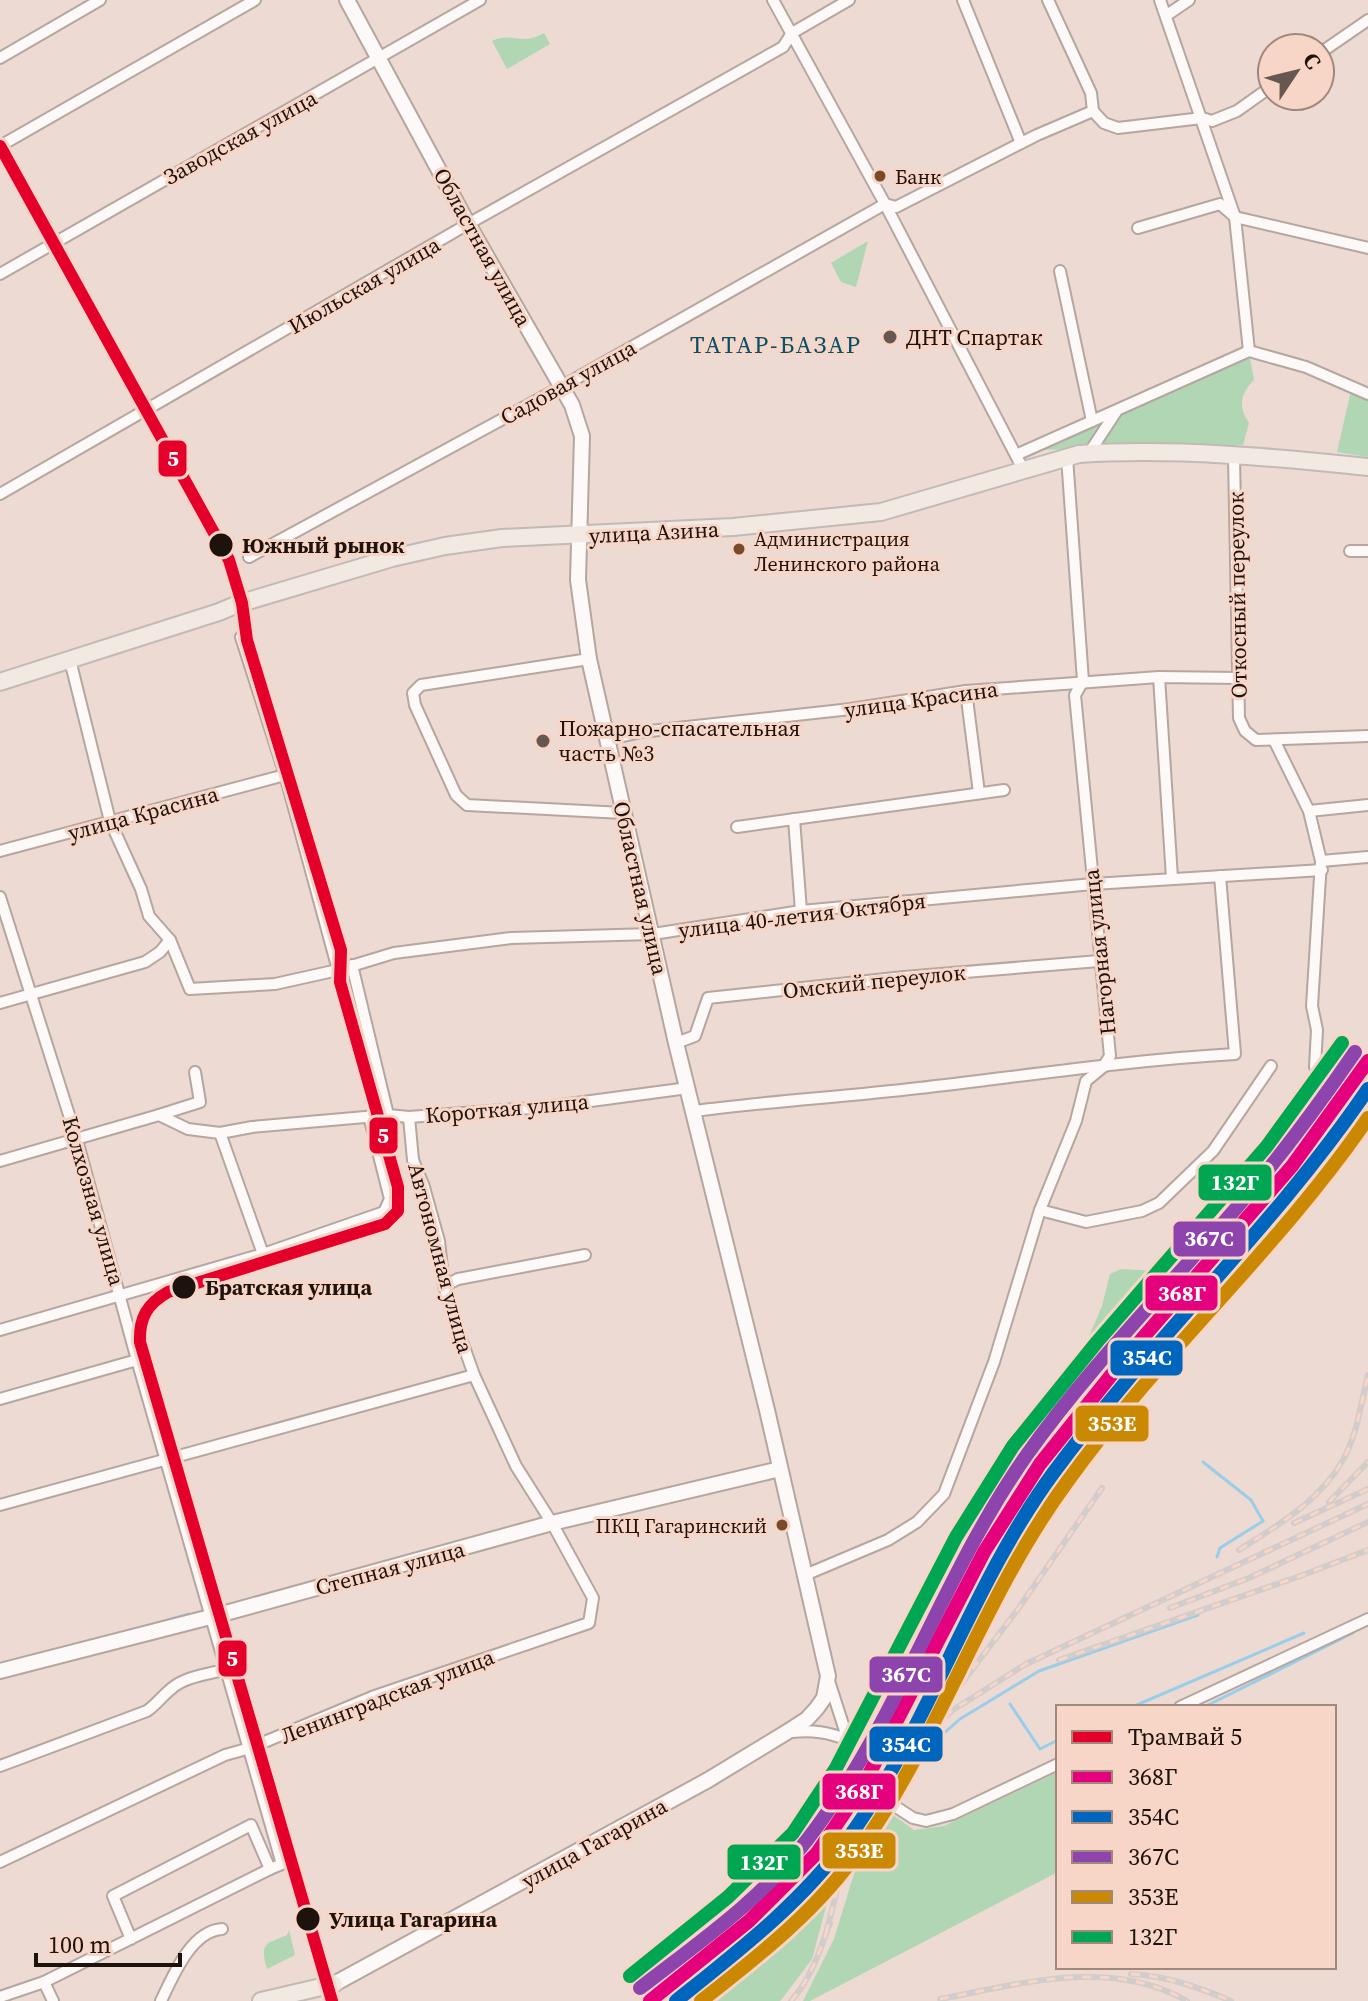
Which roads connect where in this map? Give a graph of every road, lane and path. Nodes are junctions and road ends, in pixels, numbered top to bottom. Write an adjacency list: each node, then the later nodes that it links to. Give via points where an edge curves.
1 (100, 0): 15 (street)
2 (255, 0): 21 (street)
3 (347, 0): 16 (main road, Областная улица)
4 (480, 0): 16 (street, Заводская улица)
5 (773, 0): 13 (street)
6 (849, 0): 13 (street, Июльская улица)
7 (963, 0): 20 (street)
8 (1048, 0): 18 (street, via 1091,93)
9 (1160, 0): 11 (street)
10 (1189, 0): 11 (street)
11 (1167, 15): 19 (street)
12 (1368, 20): 14 (street)
13 (792, 33): 22 (street); 24 (street, Июльская улица, via 783,47)
14 (1336, 42)
15 (0, 58)
16 (379, 58): 24 (main road, Областная улица); 28 (street, Заводская улица)
17 (1256, 97): 19 (street, via 1212,121)
18 (1093, 111): 19 (street, via 1118,128); 20 (street, Садовая улица)
19 (1202, 118): 23 (street)
20 (1021, 143): 22 (street, Садовая улица, via 896,207)
21 (0, 146)
22 (885, 204): 30 (street, Садовая улица); 37 (street)
23 (1235, 217): 25 (street, via 1220,204); 26 (street); 29 (street)
24 (468, 224): 30 (main road, Областная улица); 39 (street, Июльская улица)
25 (1138, 228)
26 (1368, 248)
27 (1060, 271): 33 (street)
28 (0, 274)
29 (1249, 351): 31 (street, via 1306,367); 32 (street)
30 (561, 386): 40 (main road, Областная улица, via 582,436); 43 (street, Садовая улица)
31 (1368, 394)
32 (1118, 410): 33 (street); 34 (street)
33 (1092, 421): 37 (street)
34 (1089, 453): 35 (main road, улица Азина); 36 (main road, улица Азина)
35 (1067, 457): 37 (main road, улица Азина); 49 (street, Нагорная улица)
36 (1234, 457): 38 (main road, улица Азина); 48 (street, Откосный переулок)
37 (1020, 462): 40 (main road, улица Азина, via 881,512)
38 (1368, 467)
39 (0, 494)
40 (580, 536): 45 (main road, Областная улица, via 578,580); 46 (main road, улица Азина, via 502,538 392,558)
41 (1350, 551): 42 (street)
42 (1368, 551)
43 (249, 557)
44 (241, 637): 55 (street)
45 (589, 659): 53 (main road, Областная улица); 60 (street, via 421,685 413,693 415,705 456,795 467,805)
46 (70, 660): 50 (main road, улица Азина); 62 (street)
47 (1159, 677): 48 (street, улица Красина); 49 (street, улица Красина); 68 (street)
48 (1238, 678): 54 (street, Откосный переулок, via 1239,718 1245,731 1256,740)
49 (1083, 681): 51 (street, улица Красина); 69 (street, Нагорная улица, via 1075,695)
50 (0, 682)
51 (966, 691): 53 (street, улица Красина); 57 (street)
52 (1368, 736): 54 (street)
53 (606, 740): 60 (main road, Областная улица)
54 (1274, 740): 59 (street)
55 (285, 775): 62 (street, улица Красина); 76 (street)
56 (1004, 790): 57 (street)
57 (979, 793): 61 (street)
58 (1368, 805): 59 (street)
59 (1309, 811): 66 (street)
60 (623, 813): 72 (main road, Областная улица)
61 (794, 819): 63 (street); 71 (street)
62 (110, 821): 64 (street, улица Красина); 73 (street, via 149,916)
63 (737, 827)
64 (0, 851)
65 (1368, 857): 66 (street, улица 40-летия Октября)
66 (1322, 865): 67 (street, улица 40-летия Октября); 82 (street, via 1312,1006)
67 (1220, 876): 68 (street, улица 40-летия Октября); 81 (street, via 1235,1054)
68 (1172, 878): 69 (street, улица 40-летия Октября)
69 (1093, 884): 71 (street, улица 40-летия Октября); 74 (street, Нагорная улица)
70 (0, 897): 77 (street, Колхозная улица)
71 (801, 911): 72 (street, улица 40-летия Октября)
72 (653, 934): 75 (street, улица 40-летия Октября, via 511,938 394,953); 79 (main road, Областная улица)
73 (170, 940): 76 (street, улица 40-летия Октября, via 190,989 275,984); 77 (street, via 145,962)
74 (1099, 961): 79 (street, Омский переулок, via 708,998 695,1036); 81 (street, Нагорная улица, via 1110,1056)
75 (352, 965): 76 (street, улица 40-летия Октября); 87 (street)
76 (338, 970)
77 (32, 994): 78 (street); 91 (street, Колхозная улица)
78 (0, 1003)
79 (676, 1043): 84 (main road, Областная улица)
80 (1271, 1066): 93 (street, via 1213,1151 1159,1203 1086,1222)
81 (1103, 1067): 85 (street); 93 (street, Нагорная улица, via 1086,1081 1076,1121)
82 (1315, 1067)
83 (195, 1072): 86 (street, via 200,1102)
84 (688, 1088): 85 (main road, Областная улица); 89 (street, Короткая улица, via 546,1107)
85 (694, 1111): 103 (main road, Областная улица)
86 (159, 1115): 90 (street, Короткая улица, via 188,1129); 91 (street)
87 (388, 1115): 88 (street, Короткая улица); 89 (street, Короткая улица)
88 (369, 1116): 90 (street, Короткая улица); 94 (street, Автономная улица, via 390,1199 384,1212)
89 (409, 1117): 96 (street, Автономная улица, via 413,1160 439,1241)
90 (220, 1133): 94 (street)
91 (77, 1140): 92 (street); 97 (street, Колхозная улица)
92 (0, 1161)
93 (1040, 1210): 106 (street, Нагорная улица, via 994,1362 944,1494 917,1522 888,1540)
94 (263, 1254): 97 (street)
95 (585, 1255): 96 (street)
96 (444, 1286): 100 (street, Автономная улица)
97 (122, 1296): 98 (street); 99 (street, Колхозная улица)
98 (0, 1330)
99 (137, 1360): 101 (street); 102 (street, Колхозная улица)
100 (474, 1375): 102 (street); 105 (street, Автономная улица, via 516,1466)
101 (0, 1399)
102 (166, 1458): 104 (street); 107 (street, Колхозная улица)
103 (780, 1469): 105 (main road, Степная улица); 106 (main road, Областная улица)
104 (0, 1505)
105 (552, 1523): 107 (main road, Степная улица); 115 (street, Ленинградская улица, via 593,1598 589,1623 372,1697)
106 (805, 1575): 111 (main road, Областная улица)
107 (213, 1616): 109 (street, Колхозная улица); 110 (main road, Степная улица)
108 (1368, 1619): 112 (street)
109 (227, 1669): 115 (street, Колхозная улица); 117 (street, via 182,1682 147,1711)
110 (0, 1671)
111 (828, 1676): 113 (main road, улица Гагарина, via 817,1708); 114 (street)
112 (1184, 1705)
113 (787, 1732): 114 (street, via 821,1731); 123 (main road, улица Гагарина)
114 (848, 1740): 116 (street, via 893,1805 926,1821 953,1814)
115 (250, 1748): 118 (street, Ленинградская улица, via 225,1755); 119 (street, Колхозная улица, via 282,1864)
116 (1056, 1765)
117 (0, 1766)
118 (0, 1862)
119 (270, 1869): 121 (street); 121 (street, via 251,1825 113,1896)
120 (222, 1929): 127 (street, via 210,1930 196,1942)
121 (131, 1939): 122 (street)
122 (44, 1982): 125 (street); 126 (street)
123 (334, 1984): 124 (main road, улица Гагарина); 129 (main road)
124 (312, 1996): 128 (main road, улица Гагарина)
125 (0, 1997)
126 (53, 2001)
127 (161, 2001)
128 (261, 2001)
129 (339, 2001)

